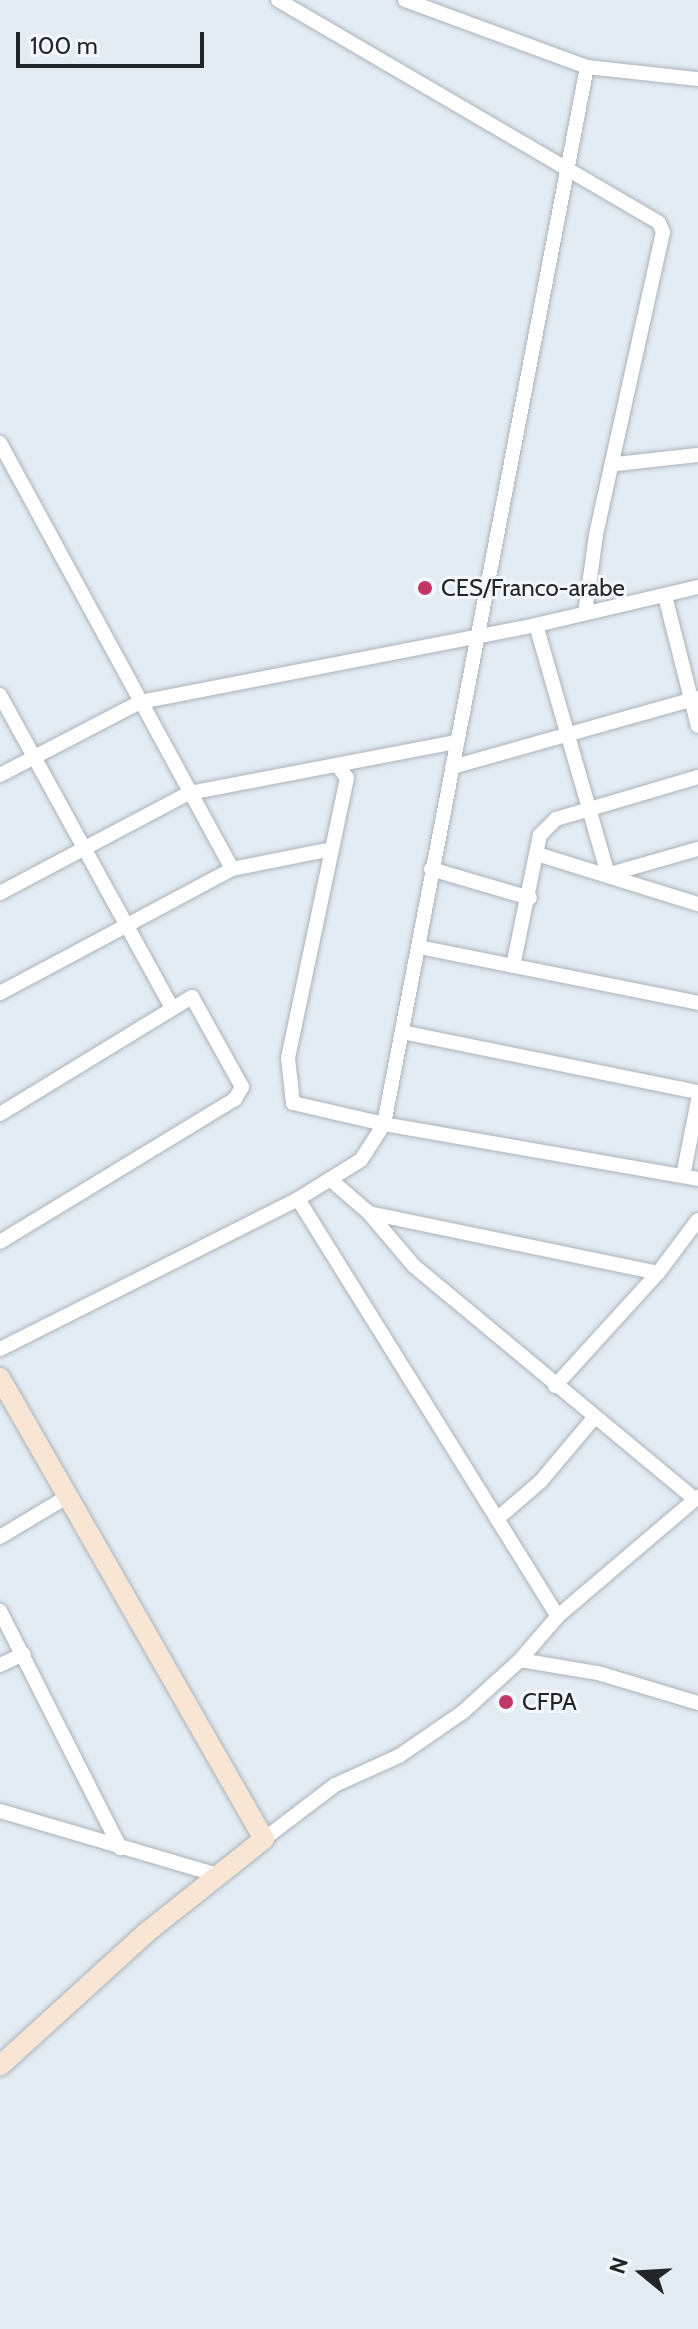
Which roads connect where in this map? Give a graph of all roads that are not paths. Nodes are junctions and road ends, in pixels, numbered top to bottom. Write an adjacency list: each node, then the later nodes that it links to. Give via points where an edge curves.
1 (405, 0): 3 (street)
2 (288, 2): 5 (street)
3 (587, 67): 4 (street); 5 (street)
4 (698, 79)
5 (566, 169): 8 (street, via 659,223 663,232); 14 (street)
6 (0, 443): 9 (street)
7 (698, 455): 8 (street)
8 (616, 464): 12 (street, via 596,535)
9 (6, 469): 17 (street)
10 (698, 587): 11 (street)
11 (665, 596): 12 (street); 16 (street)
12 (585, 613): 13 (street)
13 (536, 625): 14 (street); 19 (street)
14 (476, 635): 17 (street); 20 (street)
15 (0, 695): 21 (street)
16 (694, 700): 18 (street); 19 (street)
17 (140, 702): 21 (street); 26 (street)
18 (698, 726)
19 (568, 739): 23 (street); 27 (street)
20 (456, 742): 22 (street); 23 (street)
21 (31, 757): 24 (street); 28 (street)
22 (337, 765): 26 (street); 29 (street, via 347,778)
23 (452, 767): 33 (street)
24 (0, 775)
25 (698, 777): 27 (street)
26 (189, 793): 28 (street); 32 (street)
27 (591, 811): 31 (street, via 556,819 540,835); 34 (street)
28 (81, 849): 35 (street); 38 (street)
29 (332, 849): 32 (street); 48 (street, via 287,1076 293,1103)
30 (698, 849): 34 (street)
31 (537, 854): 34 (street); 36 (street)
32 (232, 869): 38 (street)
33 (431, 869): 36 (street); 39 (street)
34 (608, 875): 37 (street)
35 (0, 893)
36 (530, 898): 40 (street)
37 (698, 904)
38 (127, 925): 41 (street); 43 (street)
39 (419, 947): 40 (street); 44 (street)
40 (513, 966): 42 (street)
41 (0, 993)
42 (698, 1003)
43 (172, 1008): 47 (street); 54 (street, via 192,997 241,1083 241,1093 37,1224)
44 (402, 1032): 45 (street); 48 (street)
45 (698, 1092)
46 (698, 1100): 49 (street)
47 (0, 1114)
48 (384, 1124): 49 (street); 50 (street, via 369,1152)
49 (691, 1178)
50 (331, 1180): 51 (street); 52 (street)
51 (298, 1199): 56 (street); 62 (street)
52 (369, 1213): 55 (street); 58 (street, via 414,1266)
53 (698, 1220): 55 (street)
54 (0, 1242)
55 (658, 1273): 58 (street)
56 (0, 1349)
57 (0, 1378): 60 (street)
58 (555, 1386): 59 (street)
59 (593, 1419): 61 (street); 62 (street, via 541,1481)
60 (65, 1498): 63 (street); 71 (street)
61 (696, 1498): 65 (street)
62 (497, 1519): 65 (street)
63 (0, 1537)
64 (0, 1611): 66 (street)
65 (558, 1616): 67 (street)
66 (24, 1654): 68 (street); 72 (street)
67 (520, 1660): 69 (street, via 598,1673); 71 (street, via 463,1712 399,1756 335,1785)
68 (0, 1665)
69 (698, 1703)
70 (0, 1811): 72 (street)
71 (264, 1839): 73 (street)
72 (120, 1848): 73 (street)
73 (218, 1875): 74 (street)
74 (0, 2066)

